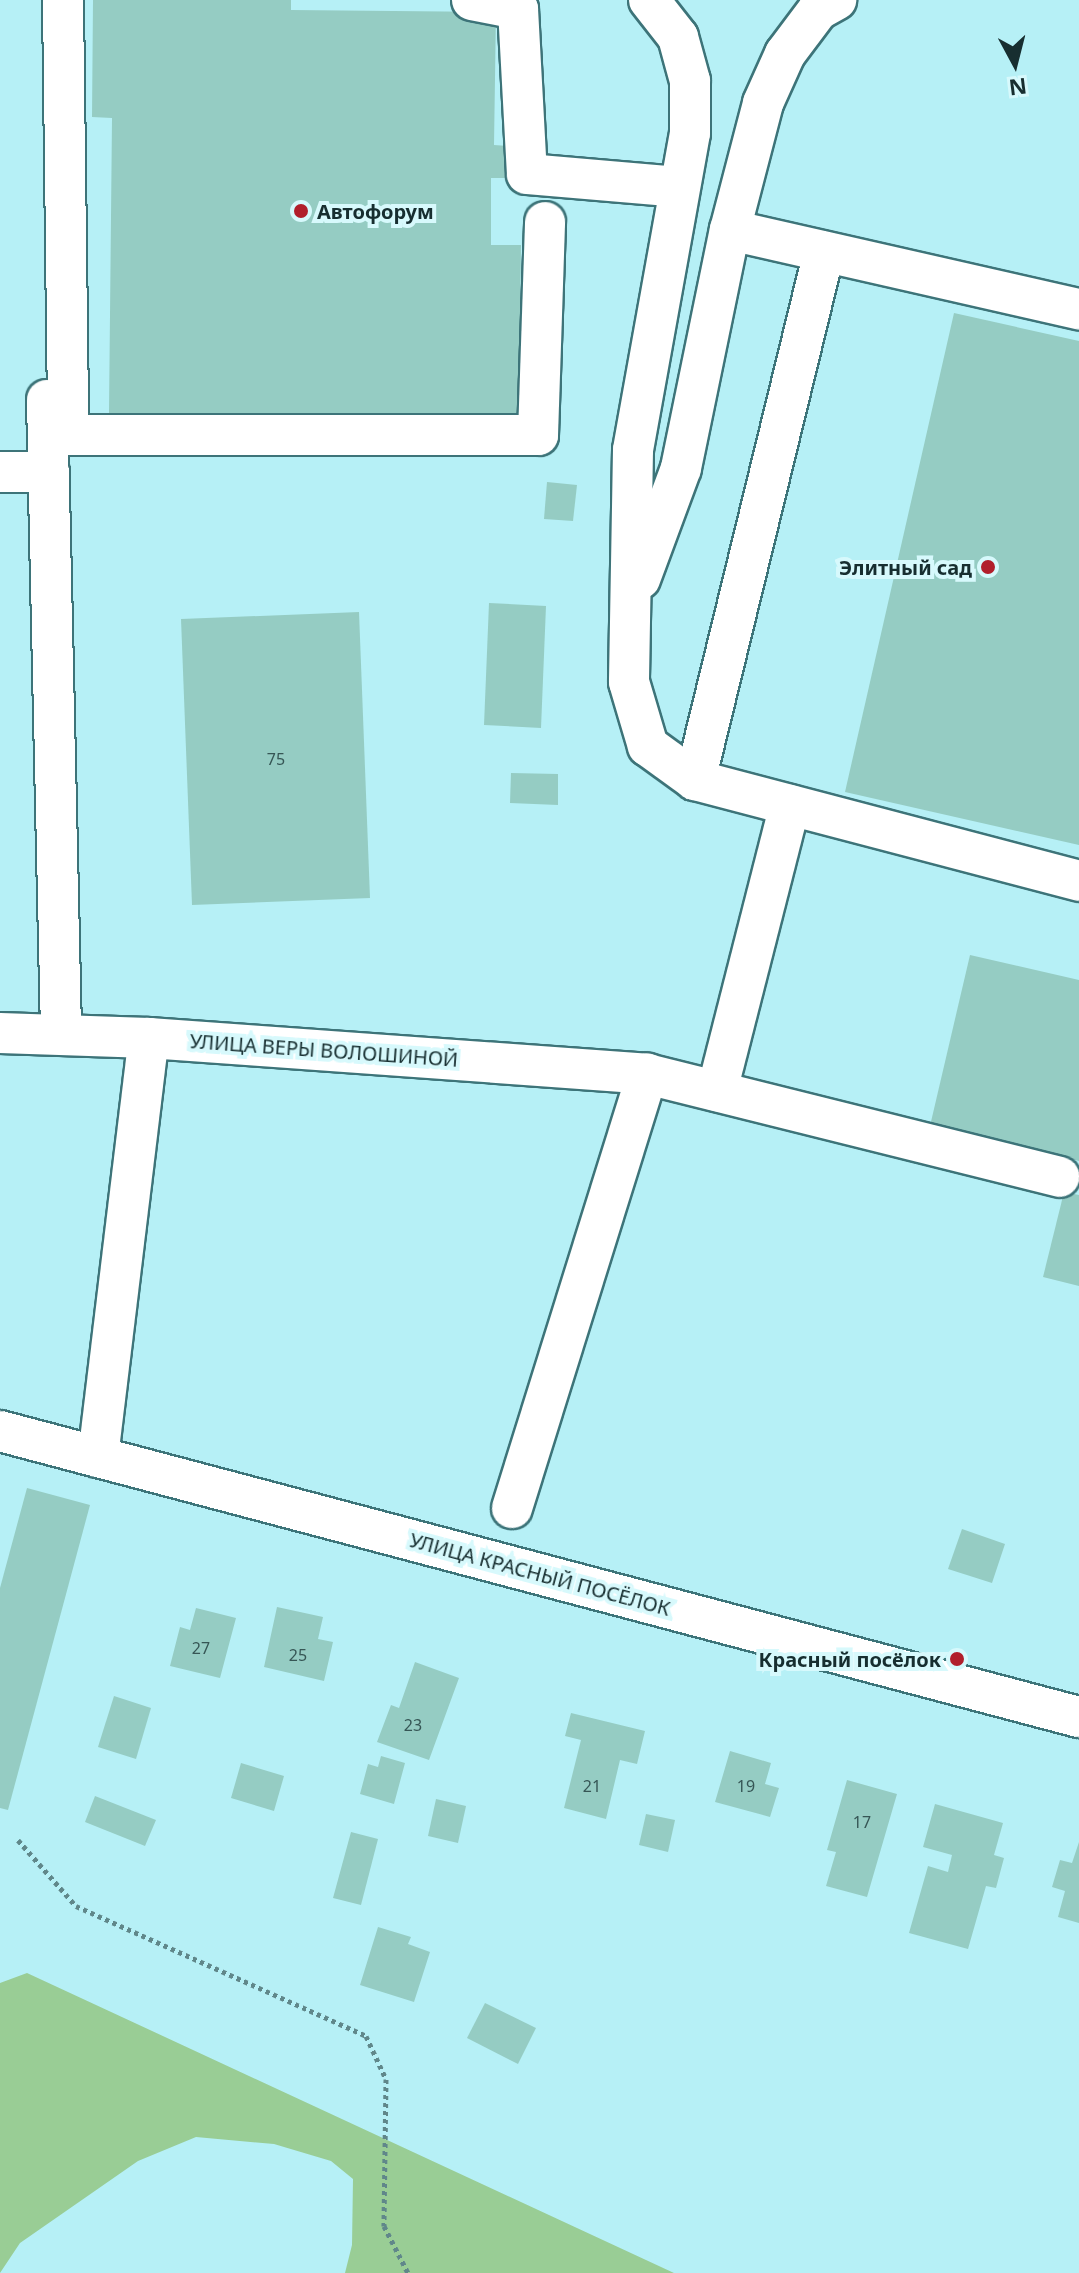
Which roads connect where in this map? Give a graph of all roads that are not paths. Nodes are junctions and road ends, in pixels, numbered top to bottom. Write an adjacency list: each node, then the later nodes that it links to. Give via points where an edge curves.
1 (39, 0): 12 (street)
2 (63, 0): 7 (street, via 68,435 538,435)
3 (472, 0): 6 (street, via 518,9 527,174)
4 (649, 0): 6 (street, via 678,37 690,81 690,133)
5 (836, 0): 8 (street, via 818,10 785,54 763,103)
6 (678, 187): 13 (street, via 633,450)
7 (545, 222)
8 (730, 230): 9 (street); 13 (street, via 681,468)
9 (824, 252): 10 (street); 14 (street)
10 (1079, 309)
11 (0, 472): 12 (street)
12 (49, 472): 18 (street)
13 (629, 609): 14 (street, via 629,682 648,746)
14 (695, 780): 15 (street)
15 (790, 805): 16 (street); 21 (street)
16 (1079, 881)
17 (0, 1033): 18 (street, УЛИЦА ВЕРЫ ВОЛОШИНОЙ)
18 (61, 1034): 19 (street, УЛИЦА ВЕРЫ ВОЛОШИНОЙ)
19 (149, 1038): 20 (street, УЛИЦА ВЕРЫ ВОЛОШИНОЙ); 24 (street)
20 (647, 1074): 21 (street, УЛИЦА ВЕРЫ ВОЛОШИНОЙ); 25 (street)
21 (717, 1091): 22 (street, УЛИЦА ВЕРЫ ВОЛОШИНОЙ)
22 (1059, 1177)
23 (0, 1431): 24 (street, УЛИЦА КРАСНЫЙ ПОСЁЛОК)
24 (98, 1457): 26 (street, УЛИЦА КРАСНЫЙ ПОСЁЛОК)
25 (512, 1508)
26 (1079, 1717)

